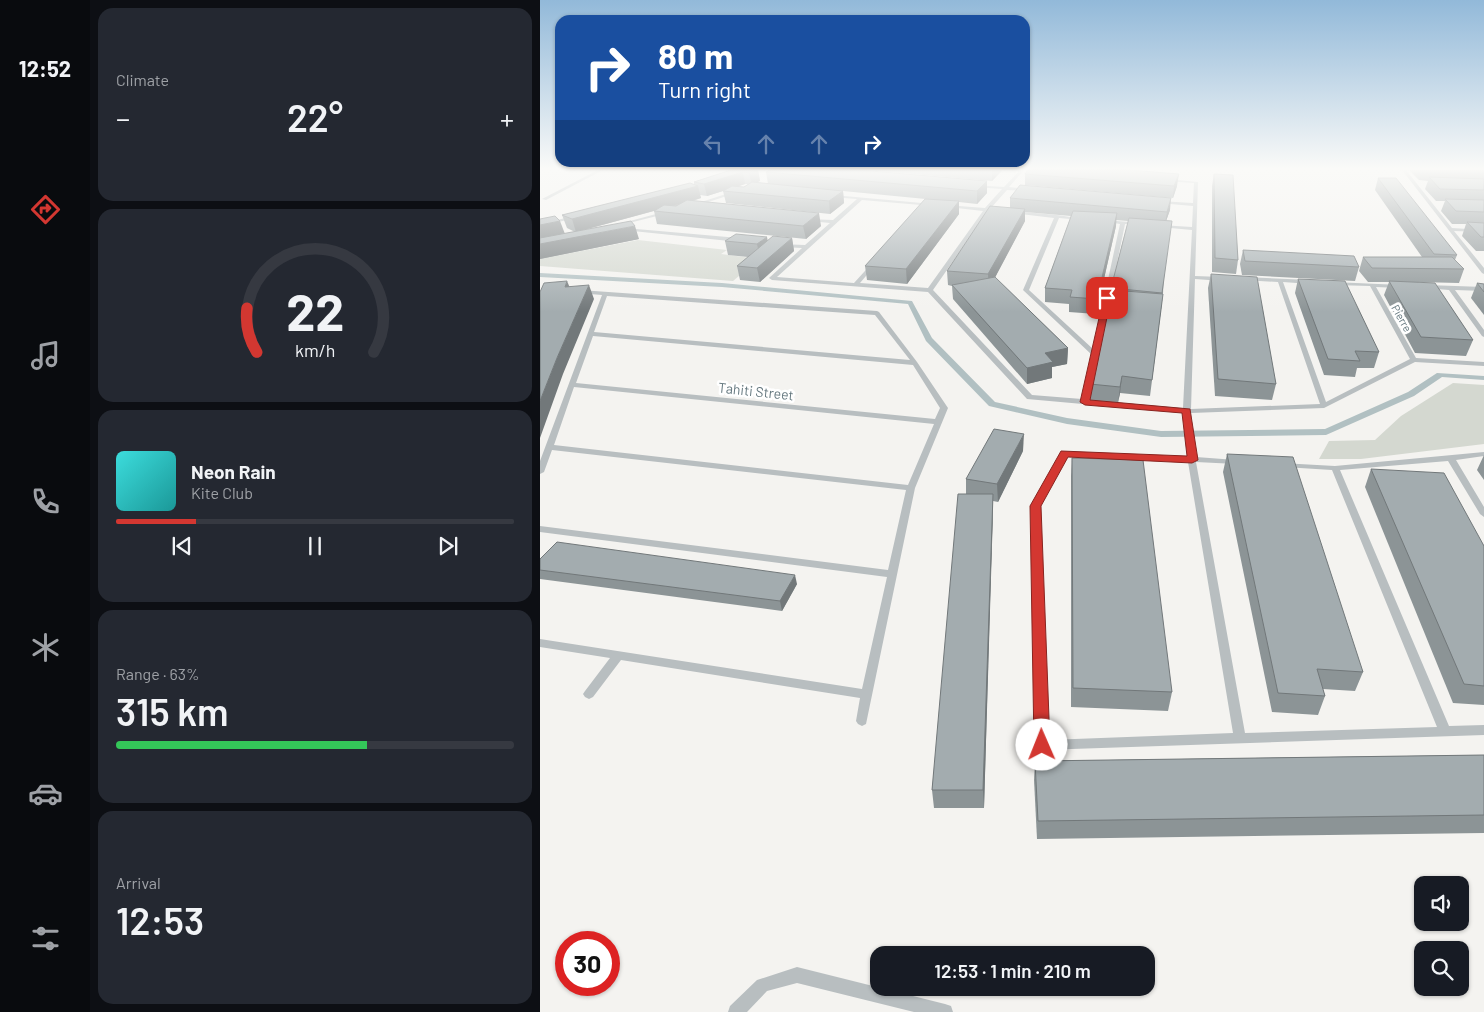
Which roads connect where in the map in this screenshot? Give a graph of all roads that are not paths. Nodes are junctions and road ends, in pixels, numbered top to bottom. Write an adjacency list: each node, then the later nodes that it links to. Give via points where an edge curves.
1 (573, 217): 14 (street)
2 (648, 217): 15 (street)
3 (839, 217): 12 (street)
4 (981, 217): 36 (street)
5 (1056, 217): 42 (street, via 1026,290)
6 (1068, 217): 10 (street)
7 (1195, 217): 17 (street)
8 (1441, 217): 18 (street)
9 (805, 219): 12 (street)
10 (1085, 219)
11 (1094, 220): 13 (street)
12 (834, 222): 22 (street)
13 (1123, 222): 17 (street); 42 (street)
14 (540, 225)
15 (610, 227)
16 (620, 228): 20 (street)
17 (1194, 229): 25 (street)
18 (1450, 229): 19 (street); 24 (street, via 1475,256)
19 (1484, 231)
20 (748, 241)
21 (777, 244): 22 (street)
22 (807, 247): 31 (street, via 772,278)
23 (880, 255): 31 (street)
24 (1484, 272)
25 (1192, 277): 26 (street); 49 (street)
26 (1231, 279)
27 (1241, 279): 28 (street)
28 (1280, 281): 29 (street); 48 (street)
29 (1317, 282)
30 (1326, 283): 32 (street)
31 (856, 284): 36 (street)
32 (1372, 285): 33 (street); 43 (street, Pierre)
33 (1402, 286)
34 (1422, 287): 35 (street)
35 (1451, 288): 37 (street); 41 (street)
36 (930, 290): 47 (street, via 1030,397)
37 (1484, 290)
38 (577, 292): 39 (street)
39 (604, 294): 40 (street); 44 (street, via 877,313)
40 (591, 334): 44 (street); 46 (street)
41 (1484, 335)
42 (1095, 355): 47 (street)
43 (1414, 360): 45 (street); 48 (street)
44 (915, 363): 51 (street, via 944,408)
45 (1484, 364)
46 (572, 385): 51 (street, Tahiti Street); 52 (street)
47 (1085, 402): 49 (street)
48 (1324, 406): 49 (street)
49 (1187, 411): 50 (street)
50 (1188, 421): 54 (street)
51 (938, 422): 60 (street)
52 (550, 447): 59 (street); 60 (street)
53 (1484, 454): 55 (street)
54 (1192, 455): 56 (street); 71 (street); 71 (street, via 1065,453 1036,506 1042,745)
55 (1451, 458): 58 (street); 61 (street)
56 (1250, 463)
57 (1278, 464): 58 (street)
58 (1335, 468): 70 (street)
59 (540, 472)
60 (911, 488): 63 (street)
61 (1484, 514)
62 (540, 529): 63 (street)
63 (893, 574): 67 (street)
64 (540, 643): 65 (street)
65 (618, 656): 66 (street); 67 (street)
66 (590, 694)
67 (866, 694): 68 (street)
68 (862, 721)
69 (1484, 730): 70 (street)
70 (1445, 731): 71 (street)
71 (1240, 737)
72 (736, 1012): 73 (street, via 762,985 797,976)
73 (945, 1012)

